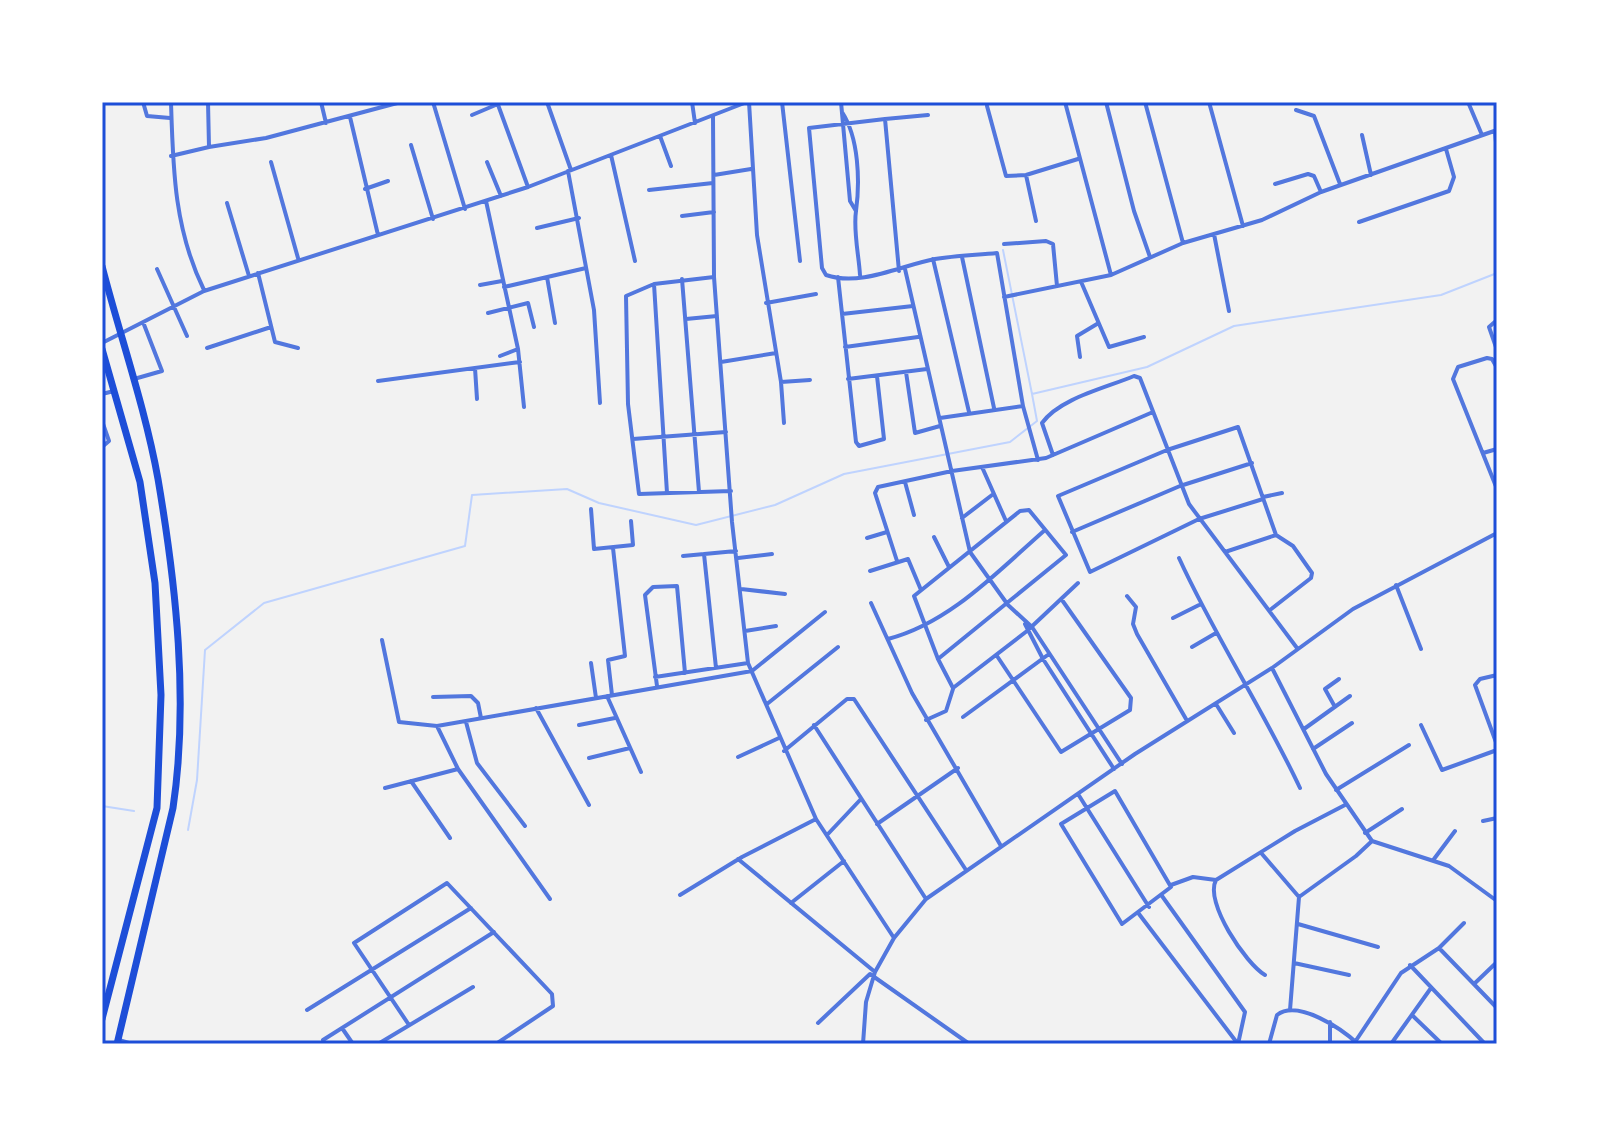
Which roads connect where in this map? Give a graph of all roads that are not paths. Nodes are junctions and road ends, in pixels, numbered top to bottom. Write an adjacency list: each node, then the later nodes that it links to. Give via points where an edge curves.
1 (143, 102): 25 (street, via 147,116)
2 (171, 102): 25 (street)
3 (208, 102): 36 (street)
4 (321, 102): 27 (street)
5 (401, 102): 24 (street)
6 (433, 102): 63 (street)
7 (547, 102): 48 (street)
8 (692, 102): 28 (street)
9 (748, 102): 23 (street); 47 (street)
10 (782, 102): 82 (street)
11 (841, 102): 20 (street)
12 (1065, 102): 41 (street)
13 (1106, 102): 78 (street)
14 (1145, 102): 75 (street)
15 (1209, 102): 71 (street)
16 (1468, 102): 33 (street)
17 (498, 103): 21 (street); 56 (street)
18 (987, 106): 50 (street, via 1004,173)
19 (1296, 110): 55 (street, via 1314,116)
20 (842, 112): 29 (street); 30 (street)
21 (472, 115)
22 (928, 115): 26 (street)
23 (713, 116): 28 (street); 49 (street)
24 (350, 117): 27 (street); 57 (street)
25 (170, 118): 40 (street)
26 (885, 119): 30 (street); 86 (street)
27 (326, 123): 36 (street)
28 (695, 123): 34 (street)
29 (841, 123): 30 (street); 45 (street); 93 (street, via 809,128 822,268 826,275)
30 (850, 124): 46 (street)
31 (1496, 130): 33 (street); 38 (street)
32 (1362, 135): 51 (street)
33 (1482, 135): 37 (street)
34 (660, 136): 39 (street); 44 (street)
35 (411, 145): 68 (street)
36 (209, 147): 40 (street)
37 (1446, 149): 51 (street); 70 (street, via 1454,177 1449,191)
38 (1497, 153)
39 (611, 155): 48 (street); 81 (street)
40 (171, 156): 101 (street, via 180,224)
41 (1078, 159): 50 (street); 89 (street)
42 (271, 162): 79 (street)
43 (487, 162): 60 (street)
44 (671, 166)
45 (847, 168): 46 (street); 64 (street)
46 (856, 168): 64 (street)
47 (751, 169): 49 (street); 104 (street)
48 (569, 171): 56 (street); 67 (street)
49 (713, 175): 53 (street)
50 (1026, 175): 69 (street)
51 (1371, 175): 55 (street)
52 (388, 181): 57 (street)
53 (713, 183): 58 (street); 65 (street)
54 (1275, 184): 59 (street, via 1308,174)
55 (1340, 185): 59 (street)
56 (528, 187): 60 (street)
57 (365, 189): 74 (street)
58 (649, 190)
59 (1321, 192): 71 (street)
60 (501, 196): 61 (street)
61 (486, 201): 63 (street); 95 (street)
62 (227, 203): 90 (street)
63 (465, 209): 68 (street)
64 (856, 211): 88 (street)
65 (714, 212): 66 (street); 92 (street)
66 (682, 216)
67 (579, 218): 72 (street); 84 (street)
68 (433, 219): 74 (street)
69 (1036, 221)
70 (1359, 222)
71 (1243, 226): 73 (street)
72 (537, 228)
73 (1214, 234): 75 (street); 108 (street)
74 (378, 235): 79 (street)
75 (1183, 243): 78 (street)
76 (1004, 244): 100 (street, via 1053,244)
77 (962, 257): 80 (street); 103 (street, via 997,253); 150 (street)
78 (1150, 257): 89 (street)
79 (298, 258): 87 (street)
80 (933, 259): 86 (street); 151 (street)
81 (635, 261)
82 (800, 261)
83 (102, 266): 119 (main road)
84 (586, 268): 91 (street); 147 (street)
85 (157, 269): 105 (street)
86 (902, 270): 88 (street); 107 (street)
87 (258, 273): 90 (street); 117 (street)
88 (860, 275): 93 (street)
89 (1111, 275): 97 (street)
90 (249, 276): 101 (street)
91 (547, 277): 99 (street); 115 (street)
92 (714, 277): 94 (street); 111 (street)
93 (838, 277): 110 (street)
94 (682, 278): 96 (street); 112 (street)
95 (502, 281): 98 (street); 99 (street)
96 (654, 284): 159 (street); 160 (street, via 631,291 624,299)
97 (1082, 284): 100 (street); 116 (street)
98 (480, 285)
99 (504, 287): 106 (street)
100 (1057, 287): 103 (street)
101 (204, 291): 105 (street)
102 (816, 294): 104 (street)
103 (1009, 296): 148 (street)
104 (766, 303): 129 (street)
105 (174, 306): 113 (street); 120 (street)
106 (510, 306): 109 (street); 118 (street, via 530,304); 127 (street)
107 (913, 306): 110 (street); 121 (street)
108 (1229, 311)
109 (488, 313)
110 (842, 314): 124 (street)
111 (717, 316): 112 (street); 133 (street)
112 (686, 319): 158 (street)
113 (143, 321): 119 (street); 140 (street, via 162,371)
114 (1495, 321): 128 (street, via 1489,331)
115 (555, 323)
116 (1097, 324): 122 (street, via 1111,348); 131 (street, via 1077,336)
117 (271, 327): 125 (street); 126 (street, via 275,342)
118 (534, 327)
119 (119, 331): 123 (street); 140 (main road)
120 (187, 336)
121 (918, 337): 124 (street); 136 (street)
122 (1144, 337)
123 (102, 346): 144 (main road)
124 (845, 347): 139 (street)
125 (207, 348)
126 (298, 348)
127 (518, 349): 130 (street); 132 (street)
128 (1497, 350)
129 (776, 353): 133 (street); 143 (street)
130 (500, 356)
131 (1080, 357)
132 (520, 362): 134 (street); 149 (street)
133 (721, 362): 157 (street)
134 (475, 368): 142 (street); 146 (street)
135 (1497, 368): 164 (street, via 1487,358 1458,367 1453,374)
136 (927, 369): 137 (street); 153 (street)
137 (906, 372): 138 (street); 156 (street, via 915,433)
138 (877, 376): 139 (street); 139 (street, via 884,439 859,446)
139 (848, 379)
140 (132, 380): 352 (main road, via 157,476 172,580 178,763 166,841)
141 (810, 380): 143 (street)
142 (378, 381)
143 (781, 382): 155 (street)
144 (114, 391): 145 (street); 345 (main road, via 140,482 155,583 160,777 157,808)
145 (102, 394)
146 (477, 399)
147 (600, 403)
148 (1023, 406): 150 (street); 166 (street)
149 (524, 407)
150 (994, 408): 151 (street)
151 (969, 412): 153 (street)
152 (1153, 412): 163 (street); 165 (street); 165 (street, via 1142,381 1134,376 1065,405 1042,423)
153 (940, 418): 156 (street)
154 (102, 421): 161 (street, via 109,441)
155 (784, 423)
156 (941, 427): 169 (street)
157 (726, 432): 158 (street); 173 (street)
158 (694, 434): 159 (street); 174 (street)
159 (663, 437): 160 (street); 175 (street)
160 (632, 439): 175 (street, via 637,491)
161 (102, 447)
162 (1497, 449): 164 (street)
163 (1167, 450): 167 (street, via 1235,426); 171 (street); 187 (street, via 1058,496)
164 (1483, 453): 172 (street)
165 (1053, 455): 166 (street)
166 (1037, 458): 168 (street)
167 (1252, 463): 171 (street); 178 (street)
168 (982, 467): 169 (street); 177 (street)
169 (952, 469): 170 (street); 181 (street)
170 (905, 482): 180 (street); 186 (street, via 875,491)
171 (1180, 486): 182 (street); 187 (street)
172 (1497, 489)
173 (731, 491): 174 (street); 197 (street)
174 (699, 492): 175 (street)
175 (667, 493)
176 (1282, 493): 178 (street)
177 (992, 495): 181 (street); 184 (street)
178 (1263, 498): 182 (street); 189 (street)
179 (591, 509): 192 (street, via 594,549)
180 (914, 515)
181 (962, 518): 193 (street)
182 (1199, 519): 187 (street, via 1090,572); 194 (street)
183 (631, 521): 192 (street, via 633,545)
184 (1006, 521): 185 (street, via 1026,509); 193 (street)
185 (1045, 530): 203 (street); 212 (street, via 1066,555)
186 (887, 532): 191 (street); 200 (street)
187 (1072, 532)
188 (1497, 533): 205 (street)
189 (1276, 535): 194 (street); 214 (street, via 1293,546 1312,576)
190 (934, 537): 201 (street)
191 (867, 538)
192 (613, 548): 247 (street, via 625,656 608,660)
193 (970, 552): 201 (street); 203 (street)
194 (1225, 552): 214 (street)
195 (704, 554): 197 (street); 198 (street); 236 (street)
196 (772, 554): 197 (street)
197 (737, 555): 206 (street)
198 (683, 556)
199 (1179, 558): 213 (street)
200 (897, 561): 202 (street); 207 (street, via 911,561)
201 (949, 567): 207 (street)
202 (870, 571)
203 (988, 580): 212 (street); 219 (street)
204 (1078, 583): 210 (street)
205 (1396, 585): 228 (street); 229 (street)
206 (741, 589): 208 (street); 221 (street)
207 (921, 590): 219 (street, via 913,600)
208 (785, 594)
209 (1127, 596): 258 (street, via 1136,607 1137,634)
210 (1062, 600): 220 (street); 267 (street, via 1132,702 1130,710)
211 (871, 603): 224 (street)
212 (1008, 605): 217 (street); 232 (street)
213 (1200, 605): 216 (street); 223 (street)
214 (1270, 610): 228 (street)
215 (825, 612): 238 (street)
216 (1173, 618)
217 (1025, 624): 220 (street); 222 (street)
218 (776, 626): 221 (street)
219 (925, 627): 224 (street); 232 (street)
220 (1032, 627): 222 (street); 230 (street)
221 (745, 631): 235 (street)
222 (1027, 631): 231 (street); 233 (street)
223 (1216, 633): 227 (street); 244 (street)
224 (888, 639): 259 (street)
225 (382, 640): 265 (street, via 399,722)
226 (838, 647): 252 (street)
227 (1192, 647)
228 (1297, 648): 237 (street)
229 (1421, 649)
230 (1049, 654): 233 (street); 267 (street)
231 (996, 655): 243 (street); 246 (street)
232 (938, 659): 246 (street)
233 (1043, 659): 243 (street); 269 (street)
234 (591, 663): 250 (street)
235 (748, 663): 236 (street); 238 (street)
236 (716, 668): 239 (street)
237 (1272, 668): 244 (street); 266 (street)
238 (752, 671): 245 (street); 252 (street)
239 (685, 673): 241 (street); 241 (street, via 677,586 657,586 645,595)
240 (1497, 675): 272 (street, via 1475,685)
241 (655, 677): 245 (street)
242 (1339, 679): 253 (street, via 1325,689)
243 (1012, 681): 255 (street); 269 (street, via 1061,752)
244 (1248, 683): 251 (street); 285 (street)
245 (657, 686): 247 (street)
246 (953, 688): 259 (street, via 946,711)
247 (610, 696): 250 (street); 257 (street)
248 (1350, 696): 253 (street)
249 (433, 697): 256 (street, via 471,696)
250 (596, 698): 254 (street)
251 (1216, 703): 258 (street); 268 (street)
252 (767, 704): 270 (street)
253 (1335, 707): 266 (street)
254 (536, 708): 256 (street); 290 (street)
255 (963, 717)
256 (481, 718): 260 (street)
257 (617, 718): 262 (street); 273 (street)
258 (1186, 719): 278 (street)
259 (926, 720): 279 (street)
260 (466, 722): 265 (street); 300 (street, via 477,763)
261 (1352, 723): 274 (street)
262 (579, 725)
263 (814, 725): 275 (street); 288 (street, via 854,699); 289 (street)
264 (1421, 725): 272 (street, via 1442,770)
265 (437, 726): 280 (street)
266 (1304, 729): 274 (street)
267 (1099, 731): 269 (street); 278 (street)
268 (1234, 733)
269 (1091, 736): 281 (street)
270 (779, 738): 275 (street); 276 (street)
271 (1409, 745): 286 (street)
272 (1497, 747)
273 (630, 748): 277 (street); 282 (street)
274 (1313, 749): 286 (street)
275 (784, 751): 296 (street)
276 (738, 757)
277 (589, 758)
278 (1122, 764): 281 (street)
279 (958, 768): 288 (street); 306 (street)
280 (458, 769): 283 (street); 317 (street)
281 (1114, 769): 287 (street)
282 (641, 772)
283 (411, 781): 284 (street); 304 (street)
284 (385, 788)
285 (1300, 788)
286 (1336, 790): 291 (street)
287 (1078, 794): 292 (street); 294 (street)
288 (917, 795): 298 (street); 311 (street)
289 (862, 799): 298 (street); 303 (street)
290 (589, 805)
291 (1345, 805): 302 (street); 307 (street)
292 (1087, 807): 299 (street); 313 (street, via 1117,792); 321 (street)
293 (1402, 809): 302 (street)
294 (1053, 812): 299 (street); 306 (street)
295 (1497, 818): 297 (street)
296 (816, 819): 303 (street); 308 (street)
297 (1483, 821)
298 (877, 824): 318 (street)
299 (1061, 824): 323 (street, via 1117,922)
300 (525, 826)
301 (1455, 831): 309 (street)
302 (1365, 833): 305 (street)
303 (827, 835): 310 (street)
304 (450, 838)
305 (1372, 841): 309 (street); 316 (street)
306 (1001, 846): 311 (street)
307 (1262, 854): 312 (street); 316 (street)
308 (738, 859): 314 (street); 320 (street)
309 (1434, 859): 319 (street, via 1469,877)
310 (844, 861): 320 (street); 327 (street)
311 (966, 870): 318 (street)
312 (1216, 880): 313 (street, via 1193,877); 335 (street, via 1212,889 1222,918 1247,961)
313 (1171, 885): 315 (street)
314 (680, 895)
315 (1162, 896): 321 (street); 361 (street, via 1245,1012)
316 (1299, 897): 325 (street)
317 (550, 899)
318 (926, 899): 327 (street)
319 (1497, 901)
320 (791, 903): 334 (street)
321 (1149, 907): 323 (street)
322 (471, 908): 326 (street); 333 (street); 333 (street, via 446,883 354,943)
323 (1139, 914): 361 (street)
324 (1464, 923): 329 (street)
325 (1298, 924): 328 (street); 331 (street)
326 (494, 932): 340 (street); 359 (street, via 554,1001)
327 (894, 938): 334 (street)
328 (1378, 947)
329 (1439, 948): 332 (street); 337 (street)
330 (1497, 962): 337 (street)
331 (1294, 963): 336 (street); 343 (street)
332 (1410, 965): 339 (street); 354 (street)
333 (373, 969): 340 (street); 342 (street)
334 (875, 974): 347 (street, via 864,977); 353 (street); 360 (street, via 866,1002)
335 (1265, 975)
336 (1349, 975)
337 (1474, 984): 341 (street)
338 (473, 987): 348 (street)
339 (1431, 988): 344 (street); 366 (street)
340 (392, 996): 348 (street); 349 (street)
341 (1497, 1008)
342 (307, 1010)
343 (1290, 1010): 346 (street); 362 (street, via 1277,1015)
344 (1413, 1016): 355 (street); 365 (street)
345 (102, 1019)
346 (1330, 1021): 350 (street); 363 (street)
347 (818, 1023)
348 (409, 1025): 358 (street)
349 (342, 1028): 351 (street); 357 (street)
350 (1350, 1036): 354 (street); 364 (street)
351 (323, 1040)
352 (117, 1042): 356 (street)
353 (968, 1043)
354 (1356, 1043)
355 (1395, 1043)
356 (132, 1044)
357 (353, 1044)
358 (378, 1044)
359 (496, 1044)
360 (863, 1044)
361 (1238, 1044)
362 (1269, 1044)
363 (1330, 1044)
364 (1343, 1044)
365 (1442, 1044)
366 (1485, 1044)

